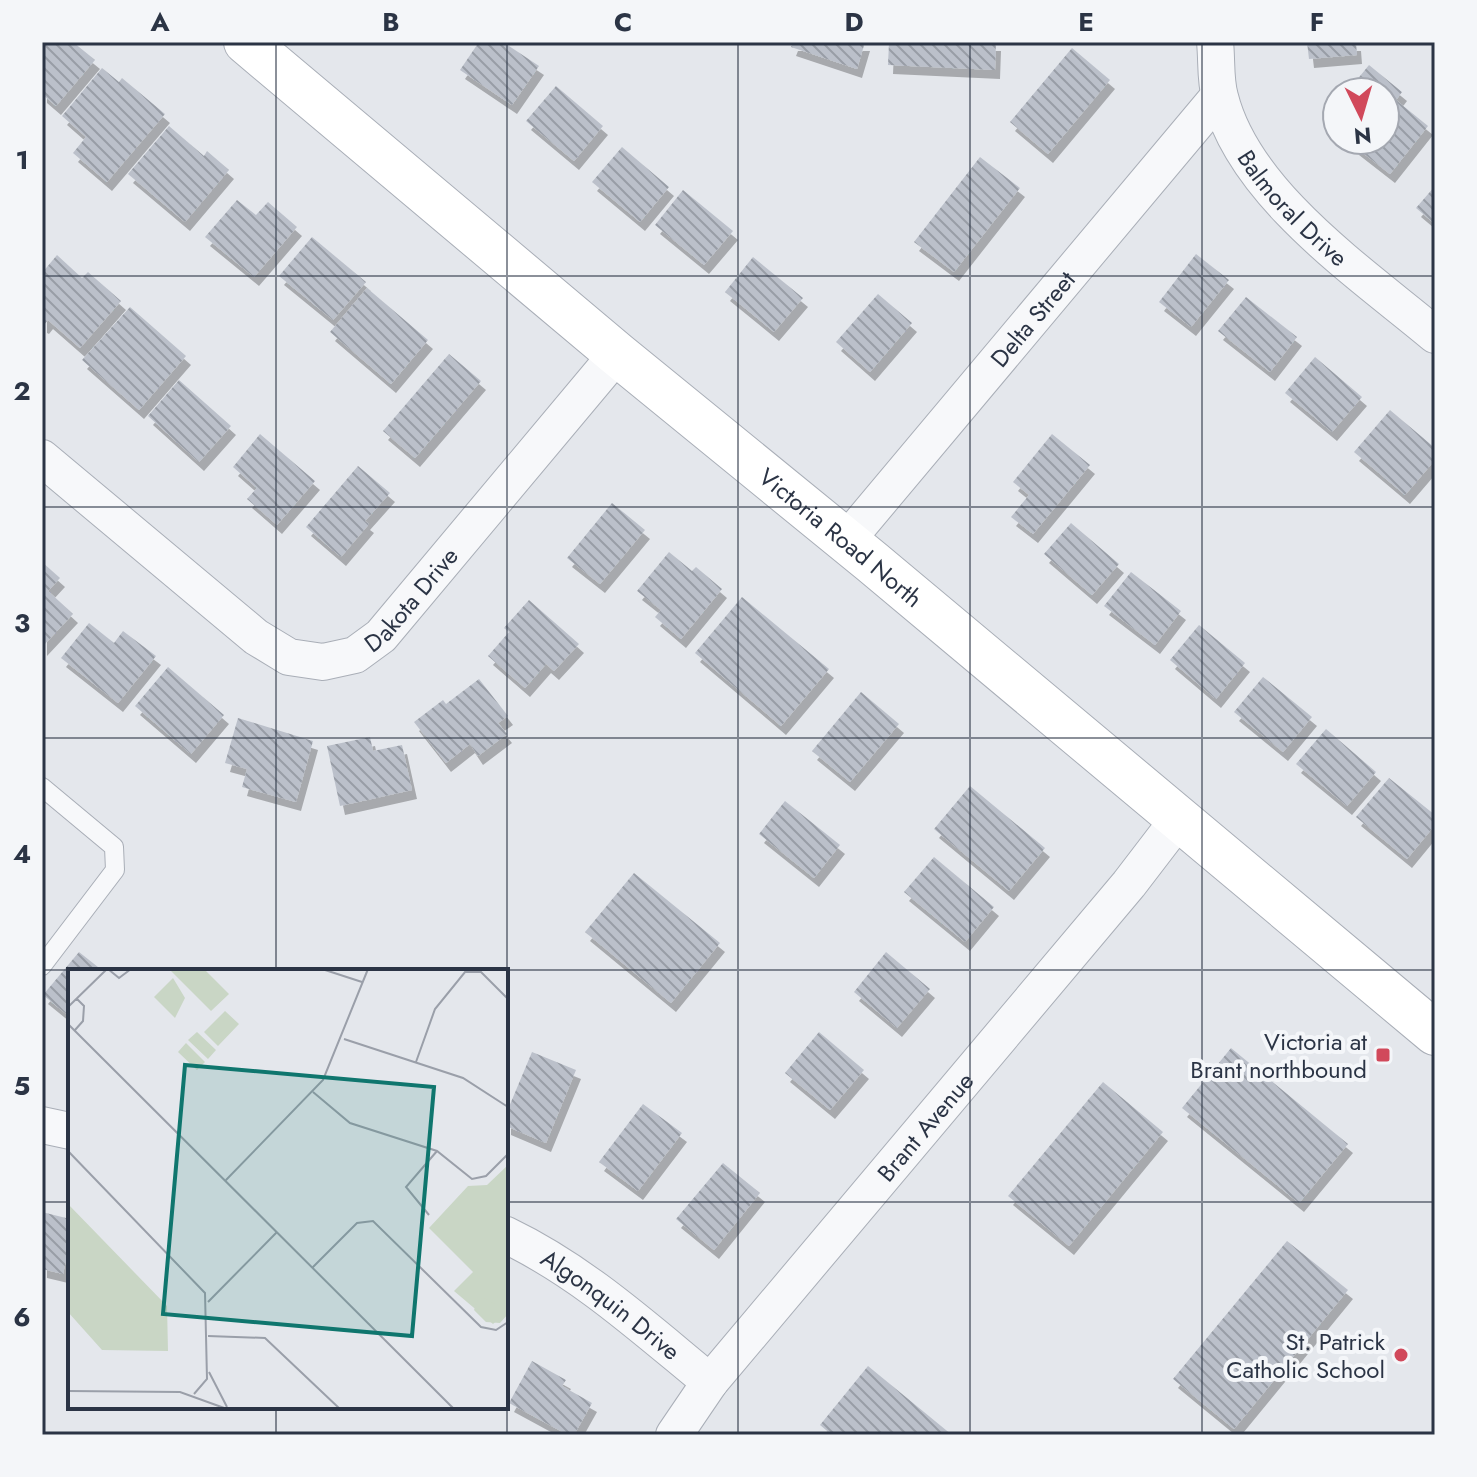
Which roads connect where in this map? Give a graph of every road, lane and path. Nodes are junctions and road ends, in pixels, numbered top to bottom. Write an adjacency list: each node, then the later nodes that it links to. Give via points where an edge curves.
1 (246, 42): 5 (main road, Victoria Road North)
2 (1215, 42): 3 (street, Balmoral Drive)
3 (1219, 96): 4 (street, Balmoral Drive, via 1239,148 1273,194); 7 (street, Delta Street)
4 (1435, 335)
5 (617, 354): 6 (street, Dakota Drive, via 381,636 355,655 323,662 289,657 256,637); 7 (main road, Victoria Road North)
6 (42, 458)
7 (846, 541): 9 (main road, Victoria Road North)
8 (42, 787): 10 (lane, via 114,847 115,870)
9 (1178, 820): 11 (main road, Victoria Road North); 15 (street, Brant Avenue)
10 (42, 966)
11 (1435, 1033)
12 (42, 1125): 13 (street)
13 (68, 1131)
14 (508, 1236): 15 (street, Algonquin Drive, via 600,1291)
15 (710, 1382): 16 (street, Brant Avenue)
16 (674, 1435)

